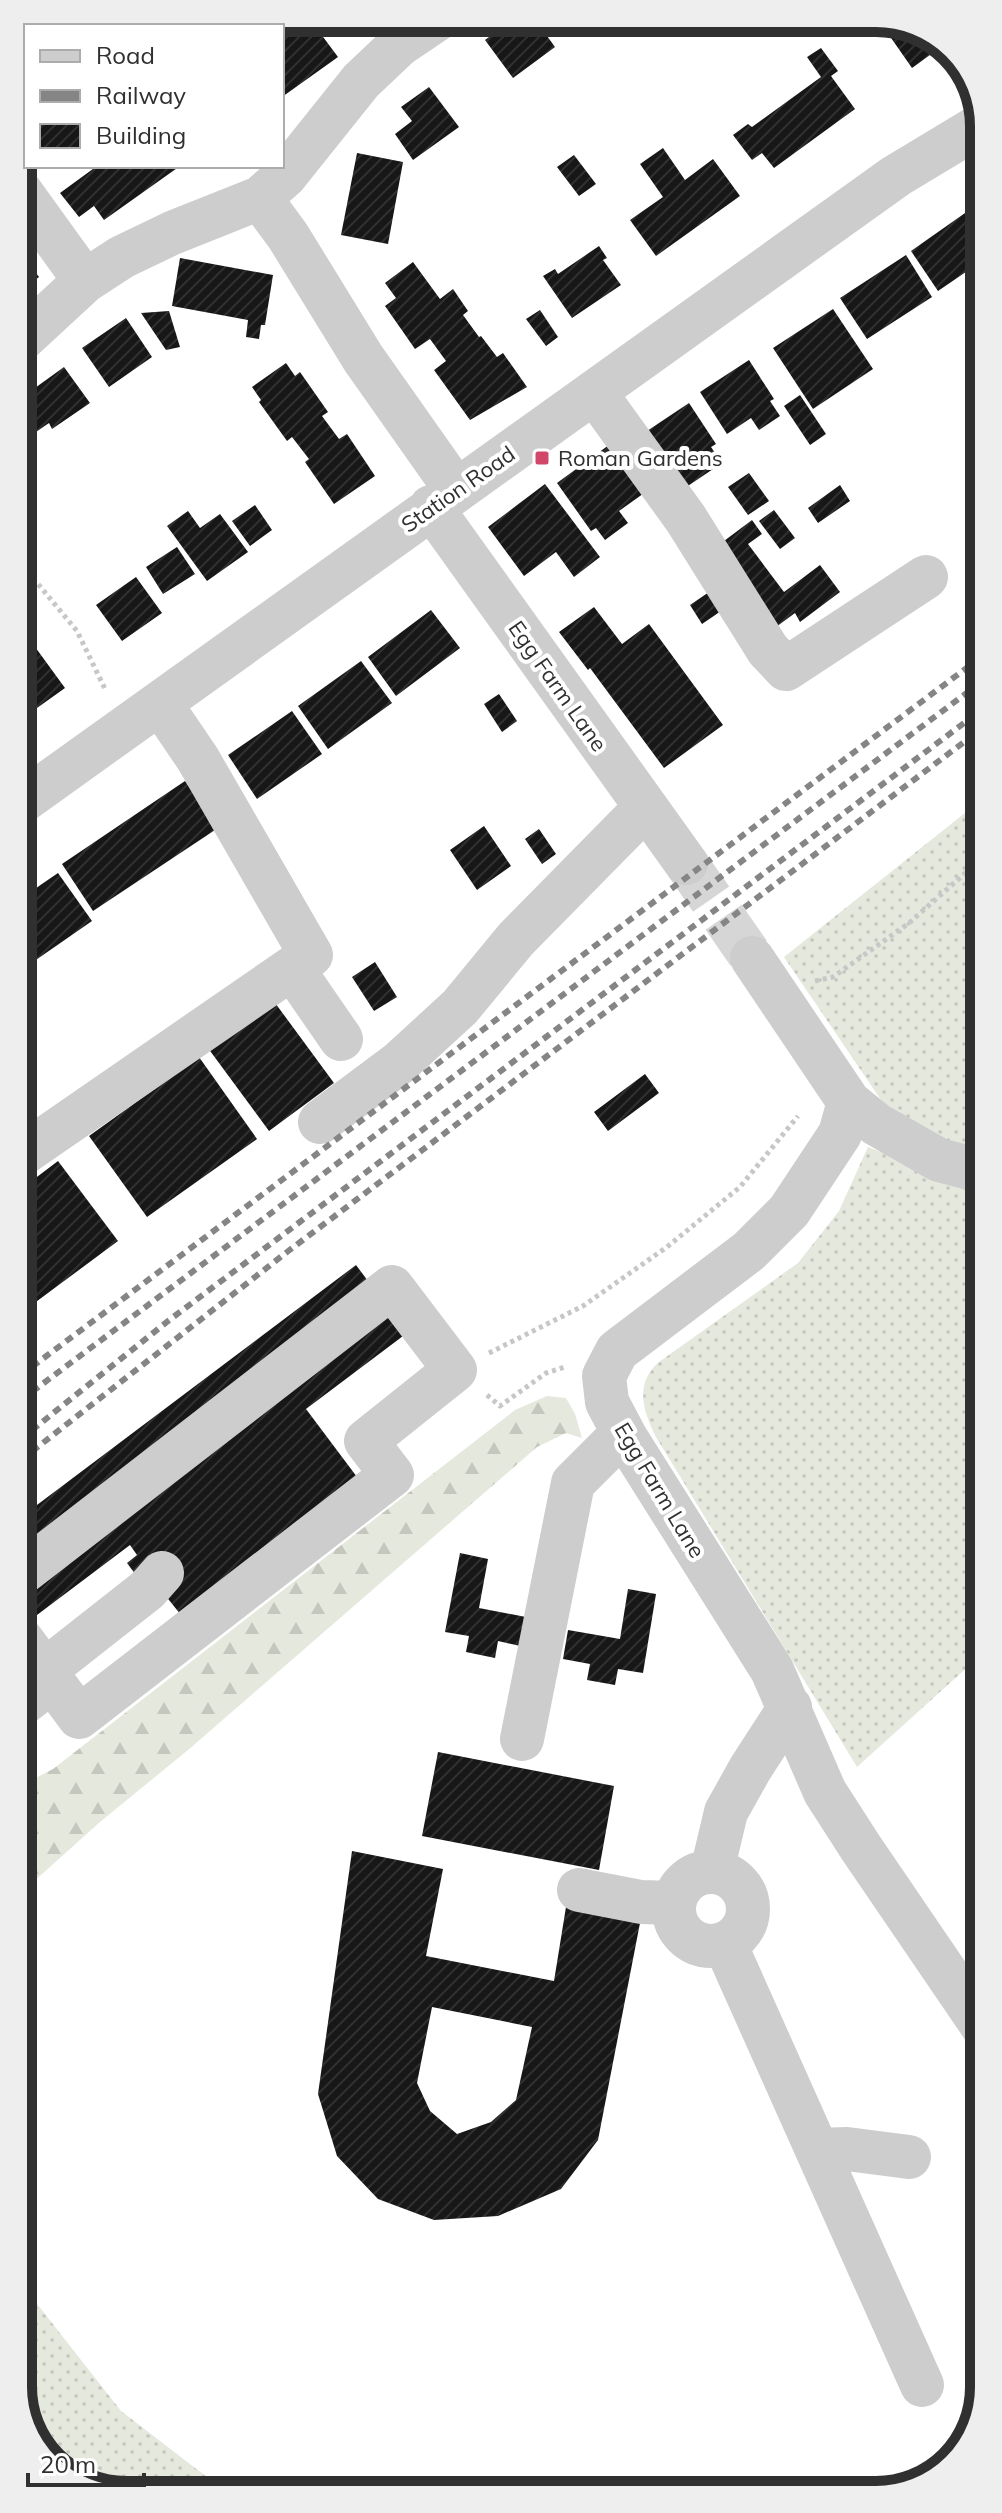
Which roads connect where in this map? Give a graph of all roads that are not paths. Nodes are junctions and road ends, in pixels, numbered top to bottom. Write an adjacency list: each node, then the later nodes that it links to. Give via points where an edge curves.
1 (389, 32): 3 (street, via 361,81 285,176)
2 (970, 131): 7 (street, Station Road, via 896,176)
3 (260, 198): 5 (street, via 172,233); 8 (street, via 363,358)
4 (32, 207): 5 (street)
5 (85, 281): 6 (street)
6 (32, 330)
7 (595, 393): 8 (street, Station Road); 9 (street, via 786,669)
8 (443, 498): 10 (street, Station Road); 12 (street, Egg Farm Lane)
9 (926, 577)
10 (145, 714): 11 (street, Station Road); 14 (street, via 198,759 311,955)
11 (32, 794)
12 (645, 808): 13 (street, Egg Farm Lane); 18 (street, via 516,939 460,1007 399,1063)
13 (686, 863)
14 (292, 968): 16 (street); 19 (street)
15 (763, 975): 17 (street)
16 (341, 1039)
17 (849, 1102): 20 (street, via 939,1160); 21 (street, Egg Farm Lane, via 840,1134 789,1211 749,1251 617,1351 604,1376 607,1402)
18 (320, 1122)
19 (32, 1147)
20 (970, 1168)
21 (623, 1433): 25 (street, Egg Farm Lane); 26 (street, via 573,1483)
22 (32, 1565): 24 (street, via 392,1287 455,1370 366,1441 392,1475 79,1717)
23 (149, 1568): 24 (street)
24 (34, 1670)
25 (790, 1707): 27 (street, via 726,1812); 31 (street, Egg Farm Lane, via 825,1792)
26 (522, 1739)
27 (712, 1871): 29 (street, via 691,1877); 30 (street, via 735,1880 747,1903 744,1927)
28 (579, 1890): 29 (street)
29 (673, 1903): 30 (street, via 674,1916 688,1938 699,1944)
30 (725, 1944): 32 (street)
31 (970, 2008)
32 (817, 2150): 33 (street); 34 (street)
33 (909, 2157)
34 (922, 2385)

